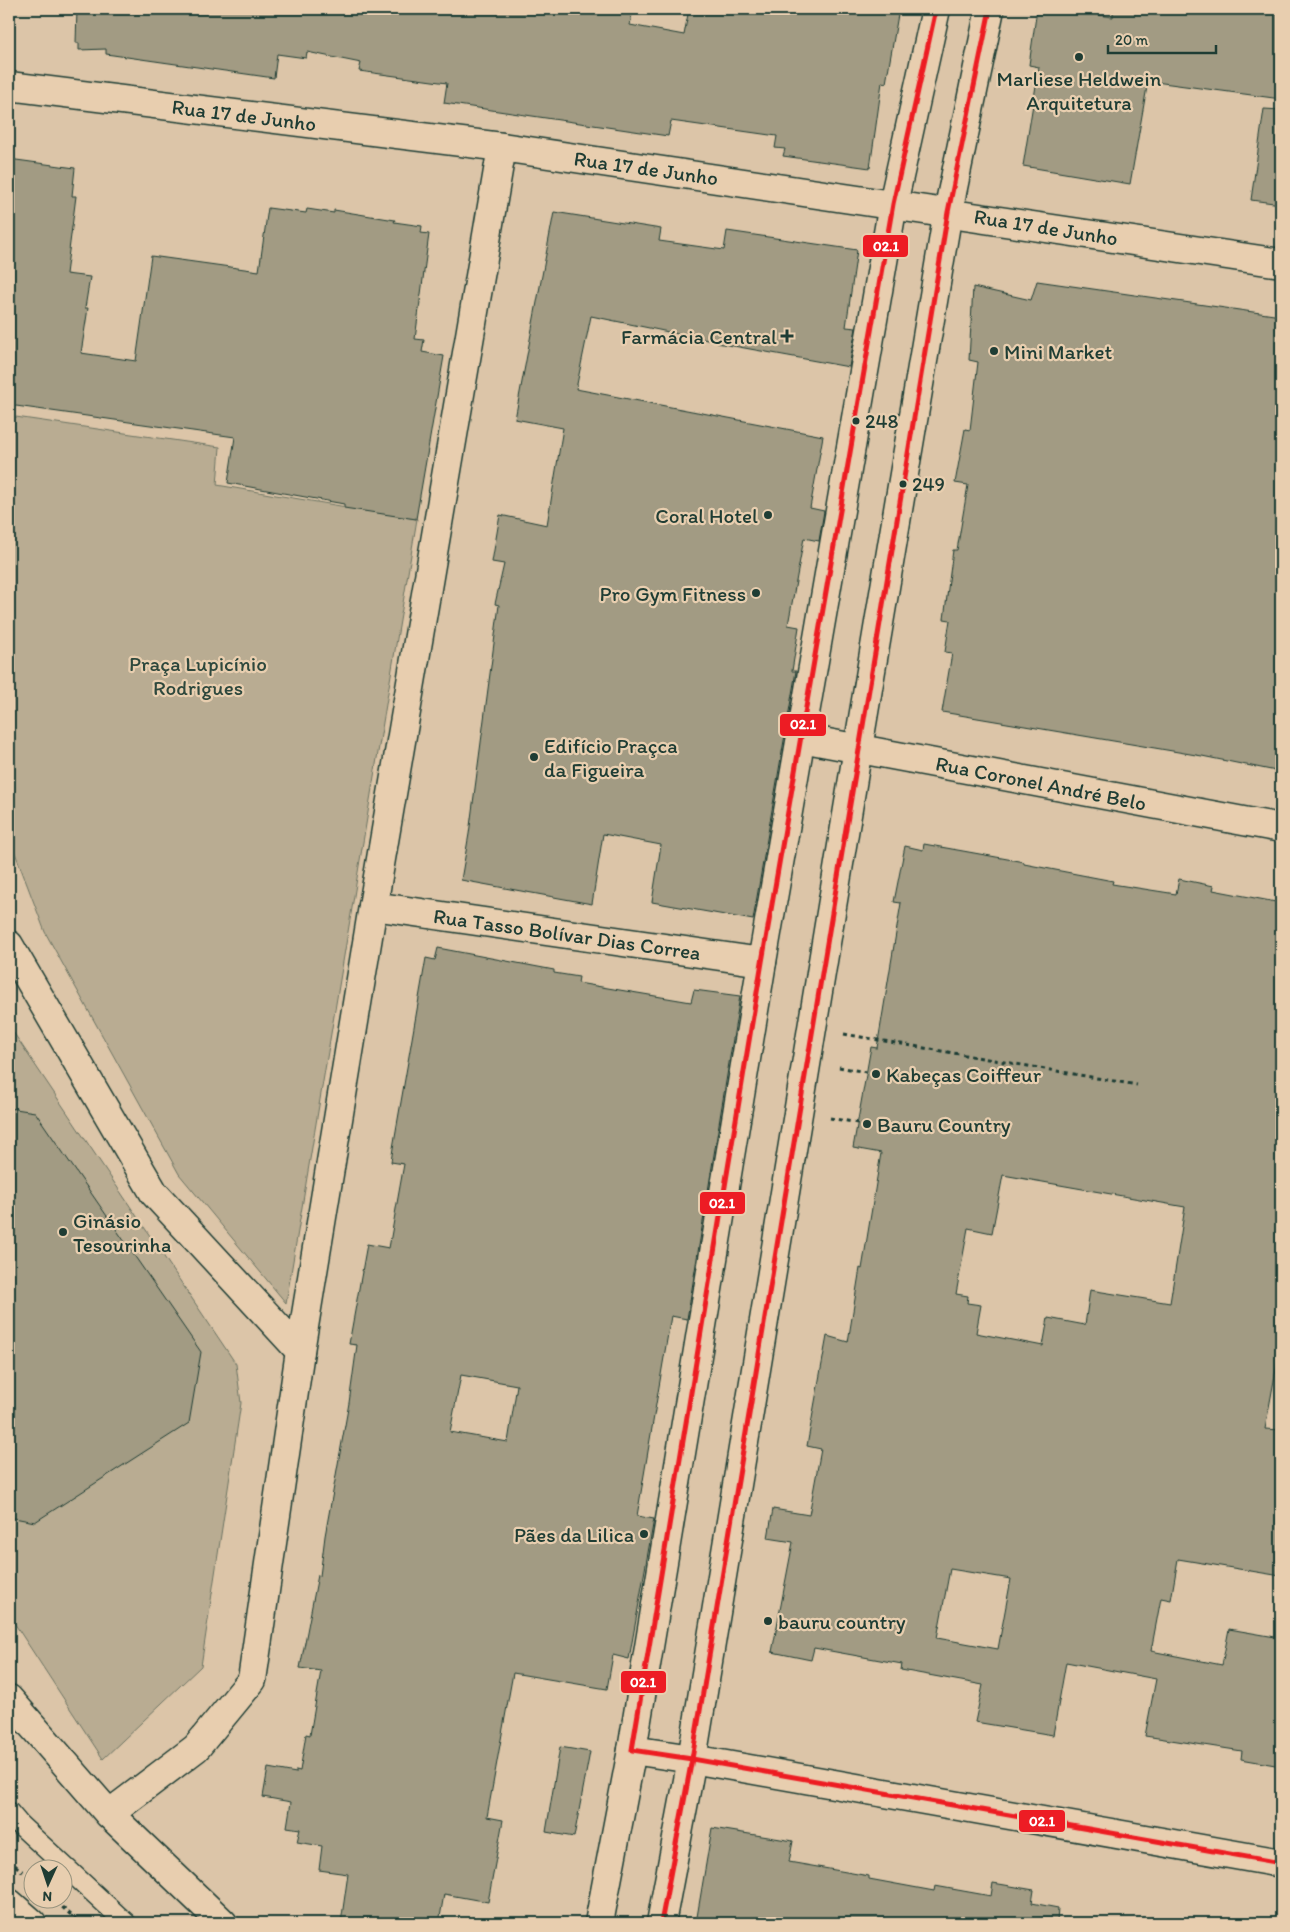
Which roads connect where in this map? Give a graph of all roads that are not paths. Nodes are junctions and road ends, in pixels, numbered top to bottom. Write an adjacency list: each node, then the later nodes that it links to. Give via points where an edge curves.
1 (936, 9): 5 (street)
2 (990, 9): 6 (street)
3 (9, 86): 4 (street, Rua 17 de Junho)
4 (502, 147): 5 (street, Rua 17 de Junho); 11 (street)
5 (893, 204): 6 (street, Rua 17 de Junho); 8 (street)
6 (948, 212): 7 (street, Rua 17 de Junho); 9 (street)
7 (1281, 263)
8 (801, 738): 9 (street, Rua Coronel André Belo); 13 (street)
9 (858, 748): 10 (street, Rua Coronel André Belo); 17 (street)
10 (1281, 828)
11 (373, 906): 13 (street, Rua Tasso Bolívar Dias Correa); 14 (street)
12 (9, 945): 14 (street, via 154,1193)
13 (762, 962): 16 (street)
14 (300, 1351): 19 (street, via 252,1680 196,1748)
15 (9, 1700): 19 (street)
16 (632, 1750): 17 (street); 25 (street)
17 (692, 1759): 20 (street); 26 (street)
18 (9, 1812): 23 (lane, via 20,1826)
19 (109, 1814): 24 (street)
20 (1281, 1863)
21 (9, 1903): 22 (street)
22 (32, 1923)
23 (126, 1923)
24 (223, 1923)
25 (599, 1923)
26 (661, 1923)

